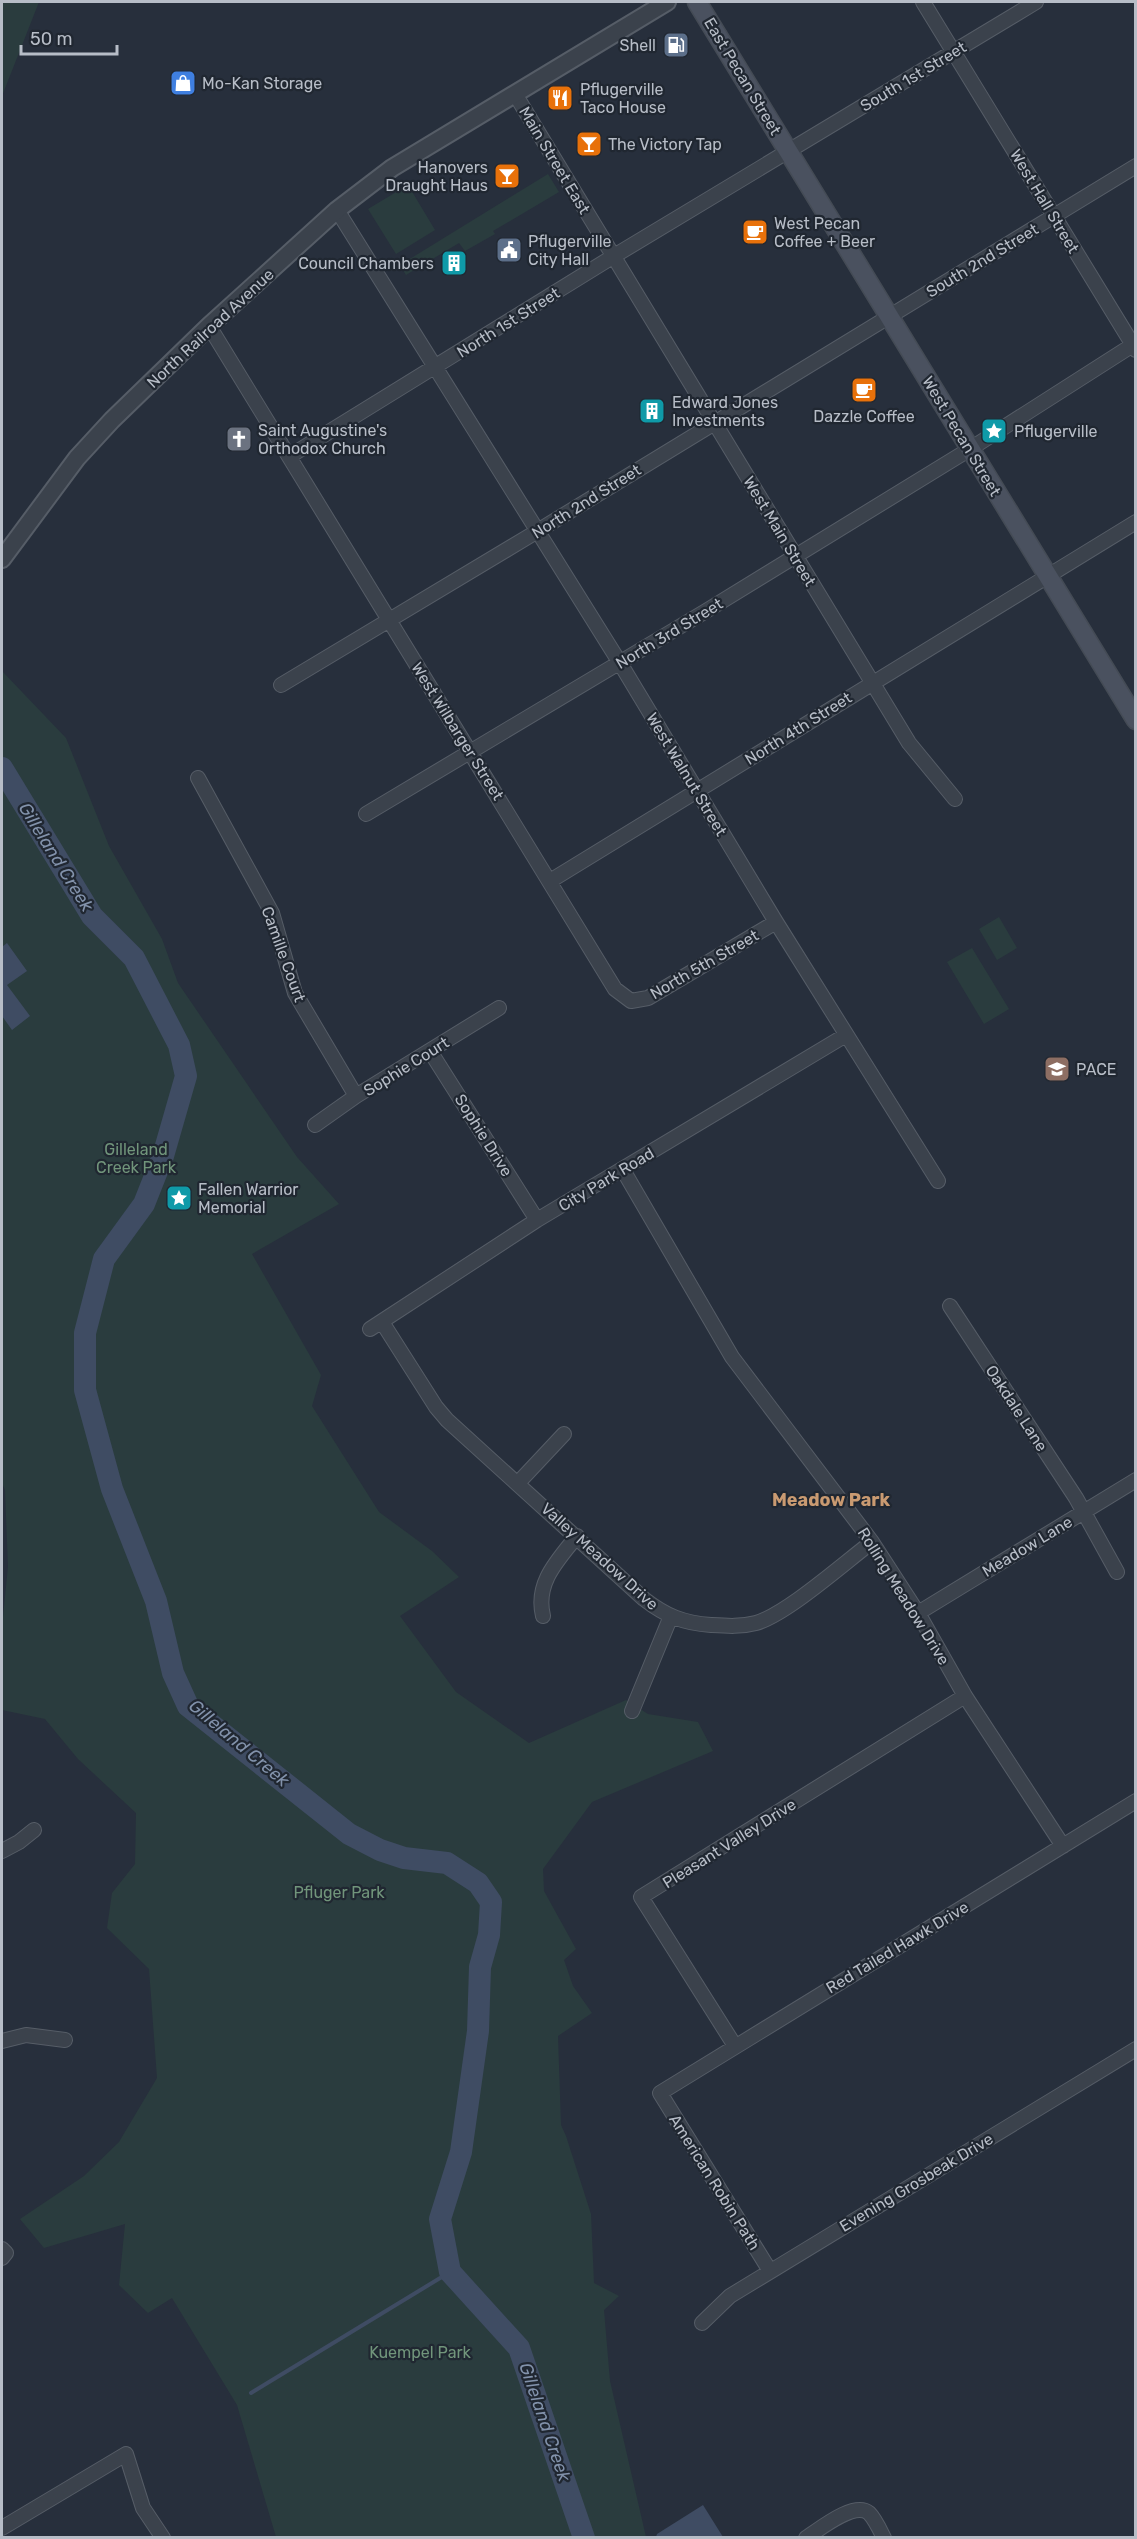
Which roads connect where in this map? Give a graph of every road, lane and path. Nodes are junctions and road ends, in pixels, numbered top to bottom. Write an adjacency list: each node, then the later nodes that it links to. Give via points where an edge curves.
1 (667, 2): 6 (street, North Railroad Avenue)
2 (697, 2): 7 (main road, East Pecan Street)
3 (923, 2): 5 (street, West Hall Street)
4 (1036, 2): 5 (street, South 1st Street)
5 (954, 52): 7 (street, South 1st Street); 10 (street, West Hall Street)
6 (515, 94): 9 (street, North Railroad Avenue, via 392,168); 11 (street, Main Street East)
7 (789, 151): 11 (street, North 1st Street); 12 (main road, West Pecan Street)
8 (1136, 166): 10 (street, South 2nd Street)
9 (337, 210): 13 (street, North Railroad Avenue); 15 (street, West Walnut Street)
10 (1054, 216): 12 (street, South 2nd Street); 14 (street, West Hall Street)
11 (614, 256): 15 (street, North 1st Street); 16 (street, West Main Street)
12 (890, 317): 16 (street, North 2nd Street); 17 (main road, West Pecan Street)
13 (209, 326): 18 (street, West Wilbarger Street); 22 (street, North Railroad Avenue, via 77,458)
14 (1135, 346): 17 (street, North 3rd Street)
15 (435, 367): 18 (street, North 1st Street); 20 (street, West Walnut Street)
16 (714, 422): 20 (street, North 2nd Street); 21 (street, West Main Street)
17 (970, 448): 21 (street, North 3rd Street); 23 (main road, West Pecan Street)
18 (290, 456): 24 (street, West Wilbarger Street)
19 (1136, 522): 23 (street, North 4th Street)
20 (536, 532): 24 (street, North 2nd Street); 25 (street, West Walnut Street)
21 (795, 556): 25 (street, North 3rd Street); 26 (street, West Main Street)
22 (2, 559)
23 (1047, 576): 26 (street, North 4th Street); 28 (main road, West Pecan Street)
24 (389, 620): 27 (street, North 2nd Street); 30 (street, West Wilbarger Street)
25 (620, 663): 30 (street, North 3rd Street); 32 (street, West Walnut Street)
26 (872, 682): 32 (street, North 4th Street); 33 (street, West Main Street, via 909,743)
27 (281, 685)
28 (1130, 699): 29 (main road, West Pecan Street)
29 (1136, 720)
30 (471, 753): 34 (street, North 3rd Street); 35 (street, West Wilbarger Street)
31 (198, 778): 41 (street, Camille Court, via 272,913 295,993)
32 (697, 790): 35 (street, North 4th Street); 36 (street, West Walnut Street)
33 (956, 799)
34 (366, 814)
35 (550, 881): 37 (street, West Wilbarger Street, via 615,989)
36 (776, 922): 37 (street, North 5th Street, via 648,998); 39 (street, West Walnut Street)
37 (631, 1001)
38 (499, 1008): 40 (street, Sophie Court)
39 (846, 1035): 43 (street, City Park Road); 44 (street, West Walnut Street)
40 (430, 1051): 41 (street, Sophie Court); 45 (street, Sophie Drive)
41 (356, 1096): 42 (street, Sophie Court)
42 (315, 1125)
43 (622, 1170): 45 (street, City Park Road); 53 (street, Rolling Meadow Drive, via 732,1357)
44 (938, 1181)
45 (537, 1220): 47 (street, City Park Road)
46 (950, 1306): 51 (street, Oakdale Lane)
47 (376, 1326): 50 (street, Valley Meadow Drive, via 441,1414)
48 (564, 1434): 50 (street)
49 (1136, 1480): 51 (street, Meadow Lane)
50 (518, 1483): 52 (street, Valley Meadow Drive)
51 (1084, 1511): 54 (street, Oakdale Lane); 55 (street, Meadow Lane)
52 (577, 1536): 56 (street, via 544,1582 540,1595); 57 (street, Valley Meadow Drive, via 644,1599)
53 (873, 1542): 55 (street, Rolling Meadow Drive); 57 (street, Valley Meadow Drive, via 793,1602 758,1622 736,1627 688,1623)
54 (1117, 1572)
55 (918, 1612): 58 (street, Rolling Meadow Drive)
56 (543, 1616)
57 (671, 1616): 59 (street)
58 (965, 1696): 62 (street, Rolling Meadow Drive); 66 (street, Pleasant Valley Drive, via 641,1897)
59 (632, 1711)
60 (1136, 1801): 62 (street, Red Tailed Hawk Drive)
61 (34, 1830): 63 (street)
62 (1063, 1846): 66 (street, Red Tailed Hawk Drive)
63 (2, 1851)
64 (65, 2040): 65 (street, via 26,2035)
65 (2, 2041)
66 (735, 2046): 68 (street, Red Tailed Hawk Drive)
67 (1136, 2049): 69 (street, Evening Grosbeak Drive)
68 (660, 2093): 69 (street, American Robin Path)
69 (770, 2271): 70 (street, Evening Grosbeak Drive, via 730,2296)
70 (702, 2323)
71 (2, 2528): 72 (street, via 126,2454 143,2508)
72 (163, 2538)
73 (806, 2538): 74 (street, via 851,2510 870,2514)
74 (884, 2538)

